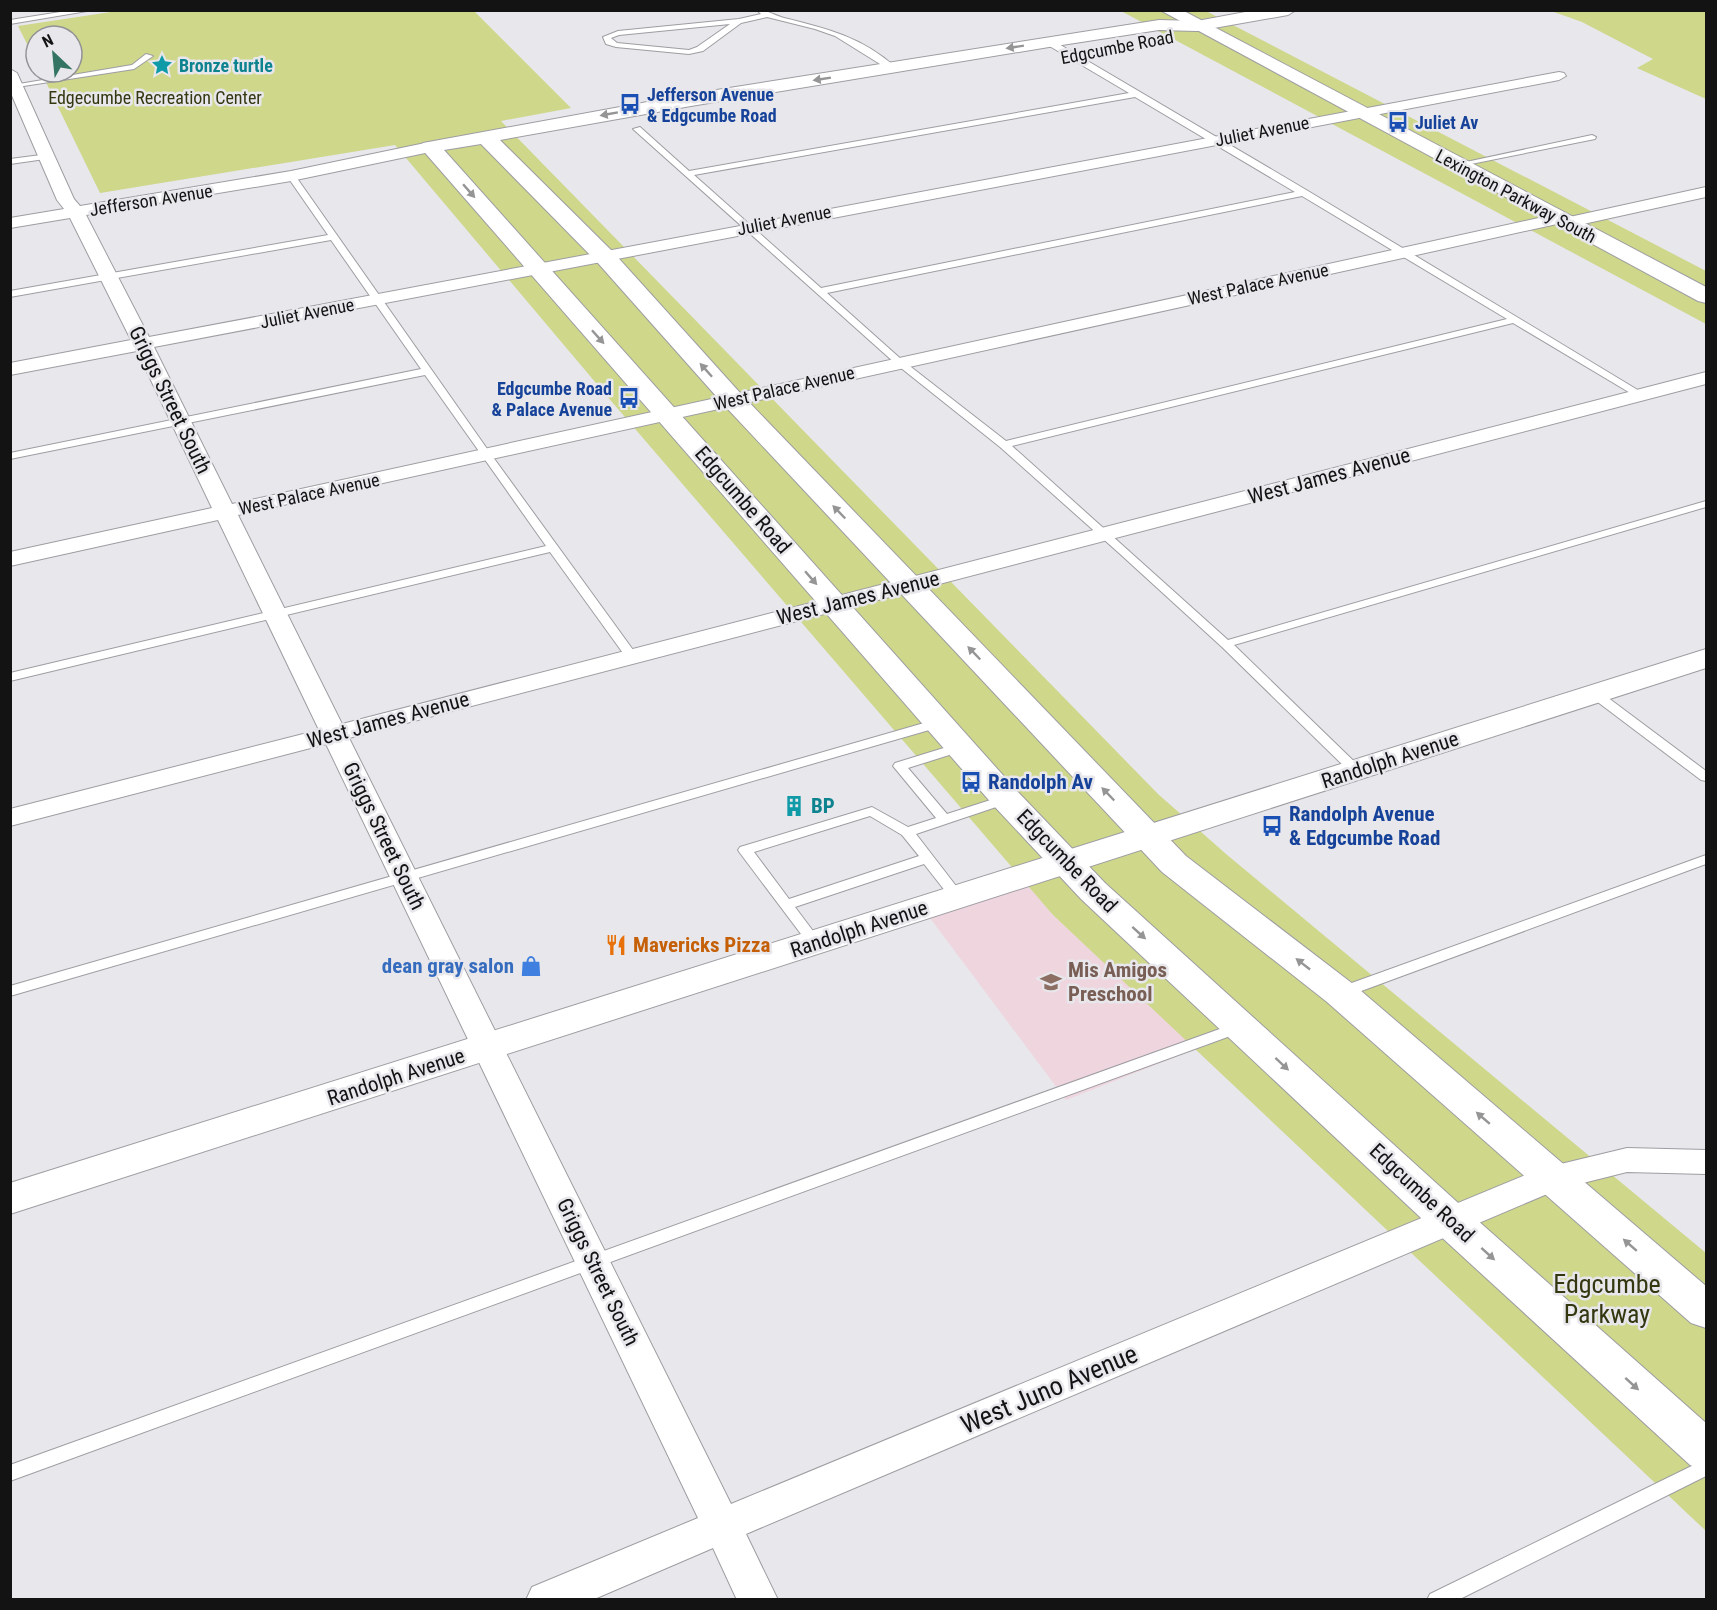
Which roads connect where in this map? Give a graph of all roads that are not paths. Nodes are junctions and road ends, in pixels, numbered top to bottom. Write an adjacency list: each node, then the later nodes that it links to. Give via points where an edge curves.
1 (90, 10): 6 (lane)
2 (1168, 10): 7 (street, Lexington Parkway South)
3 (1288, 10): 7 (street)
4 (763, 13): 5 (lane); 11 (lane, via 837,34)
5 (739, 21): 5 (lane, via 618,33 607,37 616,45 688,52 700,49)
6 (10, 22)
7 (1197, 26): 8 (street, Edgcumbe Road, via 1159,25); 10 (street, Edgcumbe Road, via 1178,36); 16 (street, Lexington Parkway South)
8 (1049, 42): 10 (lane); 11 (street, Edgcumbe Road, one-way to 11)
9 (149, 56): 14 (lane, via 134,67)
10 (1072, 56): 12 (street, Edgcumbe Road); 15 (lane)
11 (891, 67): 21 (street, Edgcumbe Road, one-way to 21)
12 (962, 75)
13 (1559, 76): 16 (street, Juliet Avenue)
14 (16, 94): 23 (street, Griggs Street South)
15 (1137, 94): 20 (lane); 26 (lane)
16 (1358, 113): 20 (street, Juliet Avenue); 25 (street, Lexington Parkway South)
17 (661, 125): 18 (street, Edgcumbe Road)
18 (638, 129): 21 (street, Edgcumbe Road); 26 (lane)
19 (1592, 137): 25 (lane)
20 (1214, 139): 29 (lane); 33 (street, Juliet Avenue)
21 (492, 144): 22 (street, Edgcumbe Road); 36 (street)
22 (435, 153): 27 (street, Jefferson Avenue, via 338,173); 37 (street, Edgcumbe Road, one-way to 37)
23 (49, 156): 24 (lane); 30 (street, Griggs Street South, via 66,200)
24 (10, 162)
25 (1456, 165): 31 (street, Lexington Parkway South)
26 (687, 174): 33 (lane)
27 (291, 176): 30 (street, Jefferson Avenue); 34 (lane)
28 (1707, 192): 31 (street, West Palace Avenue)
29 (1305, 193): 35 (lane); 39 (lane)
30 (76, 212): 32 (street, Jefferson Avenue); 38 (street, Griggs Street South)
31 (1561, 221): 35 (street, West Palace Avenue); 41 (street, Lexington Parkway South)
32 (10, 223)
33 (747, 227): 36 (street, Juliet Avenue); 39 (lane)
34 (334, 237): 38 (lane); 42 (lane)
35 (1404, 252): 43 (lane); 45 (street, West Palace Avenue)
36 (605, 257): 37 (street, Juliet Avenue); 50 (street, one-way to 36)
37 (536, 269): 42 (street, Juliet Avenue); 51 (street, Edgcumbe Road, one-way to 51)
38 (108, 277): 40 (lane); 44 (street, Griggs Street South)
39 (820, 291): 45 (lane)
40 (10, 294)
41 (1707, 297)
42 (379, 299): 44 (street, Juliet Avenue); 47 (lane)
43 (1514, 320): 49 (lane); 53 (lane)
44 (143, 344): 46 (street, Juliet Avenue); 52 (street, Griggs Street South)
45 (899, 362): 50 (street, West Palace Avenue); 53 (lane)
46 (10, 369)
47 (428, 371): 52 (lane); 54 (lane)
48 (1707, 378): 49 (street, West James Avenue)
49 (1641, 395): 58 (street, West James Avenue)
50 (733, 400): 51 (street, West Palace Avenue); 61 (street, one-way to 50)
51 (667, 414): 54 (street, West Palace Avenue); 62 (street, Edgcumbe Road, one-way to 62)
52 (181, 422): 55 (lane); 57 (street, Griggs Street South)
53 (1004, 445): 58 (lane)
54 (486, 455): 57 (street, West Palace Avenue); 59 (lane)
55 (10, 456)
56 (1707, 504): 64 (lane)
57 (225, 512): 60 (street, West Palace Avenue); 63 (street, Griggs Street South)
58 (1104, 534): 61 (street, West James Avenue); 64 (lane)
59 (553, 548): 63 (lane); 65 (lane)
60 (10, 559)
61 (909, 585): 62 (street, West James Avenue); 78 (street, one-way to 61)
62 (834, 604): 65 (street, West James Avenue); 69 (street, Edgcumbe Road)
63 (276, 615): 67 (lane); 70 (street, Griggs Street South)
64 (1226, 644): 72 (lane)
65 (632, 657): 70 (street, West James Avenue)
66 (1707, 658): 68 (street, Randolph Avenue)
67 (10, 677)
68 (1595, 694): 72 (street, Randolph Avenue); 73 (lane)
69 (939, 723): 71 (street, Edgcumbe Road); 82 (lane)
70 (334, 734): 75 (street, West James Avenue); 82 (street, Griggs Street South)
71 (960, 747): 74 (street, Edgcumbe Road); 76 (lane, via 900,766)
72 (1357, 771): 78 (street, Randolph Avenue)
73 (1707, 777)
74 (1006, 799): 76 (lane); 81 (street, Edgcumbe Road)
75 (10, 818)
76 (944, 819): 77 (lane)
77 (907, 831): 79 (lane); 84 (lane, via 872,811 745,850)
78 (1148, 837): 81 (street, Randolph Avenue); 87 (street, one-way to 78, via 1174,864)
79 (928, 858): 83 (lane); 84 (lane)
80 (1707, 860): 87 (lane)
81 (1066, 863): 83 (street, Randolph Avenue); 88 (street, Edgcumbe Road, one-way to 88)
82 (405, 878): 86 (lane); 89 (street, Griggs Street South)
83 (958, 898): 85 (street, Randolph Avenue)
84 (785, 905): 85 (lane)
85 (815, 943): 89 (street, Randolph Avenue)
86 (10, 991)
87 (1340, 993): 91 (street, one-way to 87)
88 (1241, 1026): 93 (street, Edgcumbe Road, one-way to 93); 94 (lane)
89 (488, 1047): 92 (street, Randolph Avenue); 94 (street, Griggs Street South)
90 (1707, 1162): 91 (street, West Juno Avenue, via 1628,1160)
91 (1552, 1178): 93 (street, West Juno Avenue); 95 (street, one-way to 91)
92 (10, 1199)
93 (1452, 1222): 96 (street, Edgcumbe Road, one-way to 96); 99 (street, West Juno Avenue)
94 (592, 1261): 98 (lane); 99 (street, Griggs Street South)
95 (1707, 1311)
96 (1707, 1451)
97 (1707, 1467): 102 (lane)
98 (10, 1473)
99 (722, 1526): 100 (street, West Juno Avenue); 101 (street, Griggs Street South)
100 (546, 1599)
101 (758, 1599)
102 (1437, 1599)

